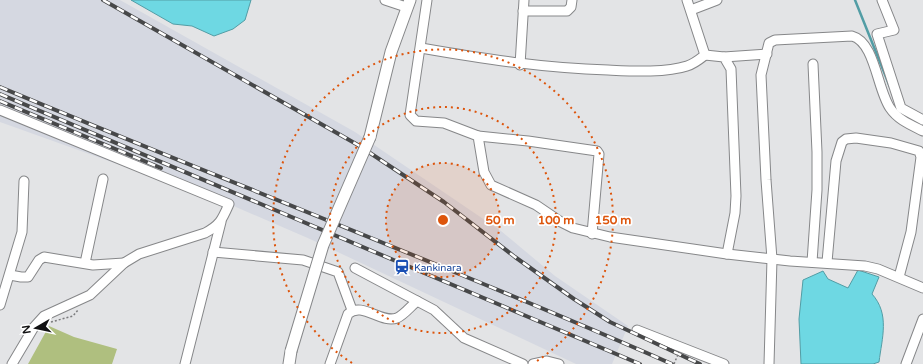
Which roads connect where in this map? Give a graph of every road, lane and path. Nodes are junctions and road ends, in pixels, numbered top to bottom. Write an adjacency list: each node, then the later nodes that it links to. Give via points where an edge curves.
1 (384, 0): 8 (street)
2 (428, 0): 13 (street)
3 (524, 0): 10 (street)
4 (572, 0): 10 (street, via 567,11)
5 (687, 0): 9 (street)
6 (717, 0): 9 (street)
7 (882, 0): 11 (street, via 894,30)
8 (408, 4): 46 (main road, bridge, via 391,52 370,137 323,245)
9 (691, 10): 15 (street)
10 (523, 11): 18 (street)
11 (876, 34): 12 (street); 20 (street, via 902,108)
12 (859, 38): 14 (street, via 852,36 775,40 769,43); 21 (street, via 867,46 890,109 902,120)
13 (421, 48): 18 (street); 22 (street, via 410,109 412,119 444,123)
14 (767, 54): 16 (street); 29 (street, via 761,75)
15 (705, 55): 16 (street); 18 (street, via 695,63 683,67 637,71)
16 (724, 56): 28 (street, via 731,69 736,182 735,213)
17 (813, 64): 30 (street, via 817,152)
18 (520, 65)
19 (0, 110): 25 (street, via 229,204)
20 (923, 120)
21 (923, 132)
22 (478, 136): 26 (street, via 484,172 490,185 536,205 560,222); 26 (street, via 598,151)
23 (103, 179): 32 (street)
24 (24, 181): 35 (street, via 23,225)
25 (221, 222): 27 (street); 33 (street, via 205,234 151,249)
26 (592, 234): 28 (street)
27 (213, 252): 40 (street, via 303,260 338,272); 45 (street)
28 (727, 254): 29 (street)
29 (772, 260): 30 (street); 53 (street)
30 (812, 262): 31 (street)
31 (828, 262): 36 (street, via 865,266); 36 (street, via 836,161 842,142 850,138 891,143 919,151 921,157 911,232)
32 (85, 263): 33 (street); 35 (street, via 41,258 28,277)
33 (124, 263): 44 (street, via 90,295 49,313 39,321)
34 (355, 268): 38 (street)
35 (10, 275): 39 (street)
36 (899, 277): 37 (street)
37 (923, 288)
38 (417, 301): 40 (street, via 396,318 387,318 358,309); 48 (street, via 439,314 464,338)
39 (0, 305)
40 (352, 310): 47 (street, via 348,314)
41 (923, 319): 54 (street)
42 (637, 330): 52 (street)
43 (679, 352): 51 (path, bridge)
44 (12, 364)
45 (185, 364)
46 (289, 364)
47 (331, 364)
48 (523, 364)
49 (533, 364): 50 (street, via 548,361)
50 (559, 364)
51 (674, 364)
52 (724, 364)
53 (769, 364)
54 (906, 364)

